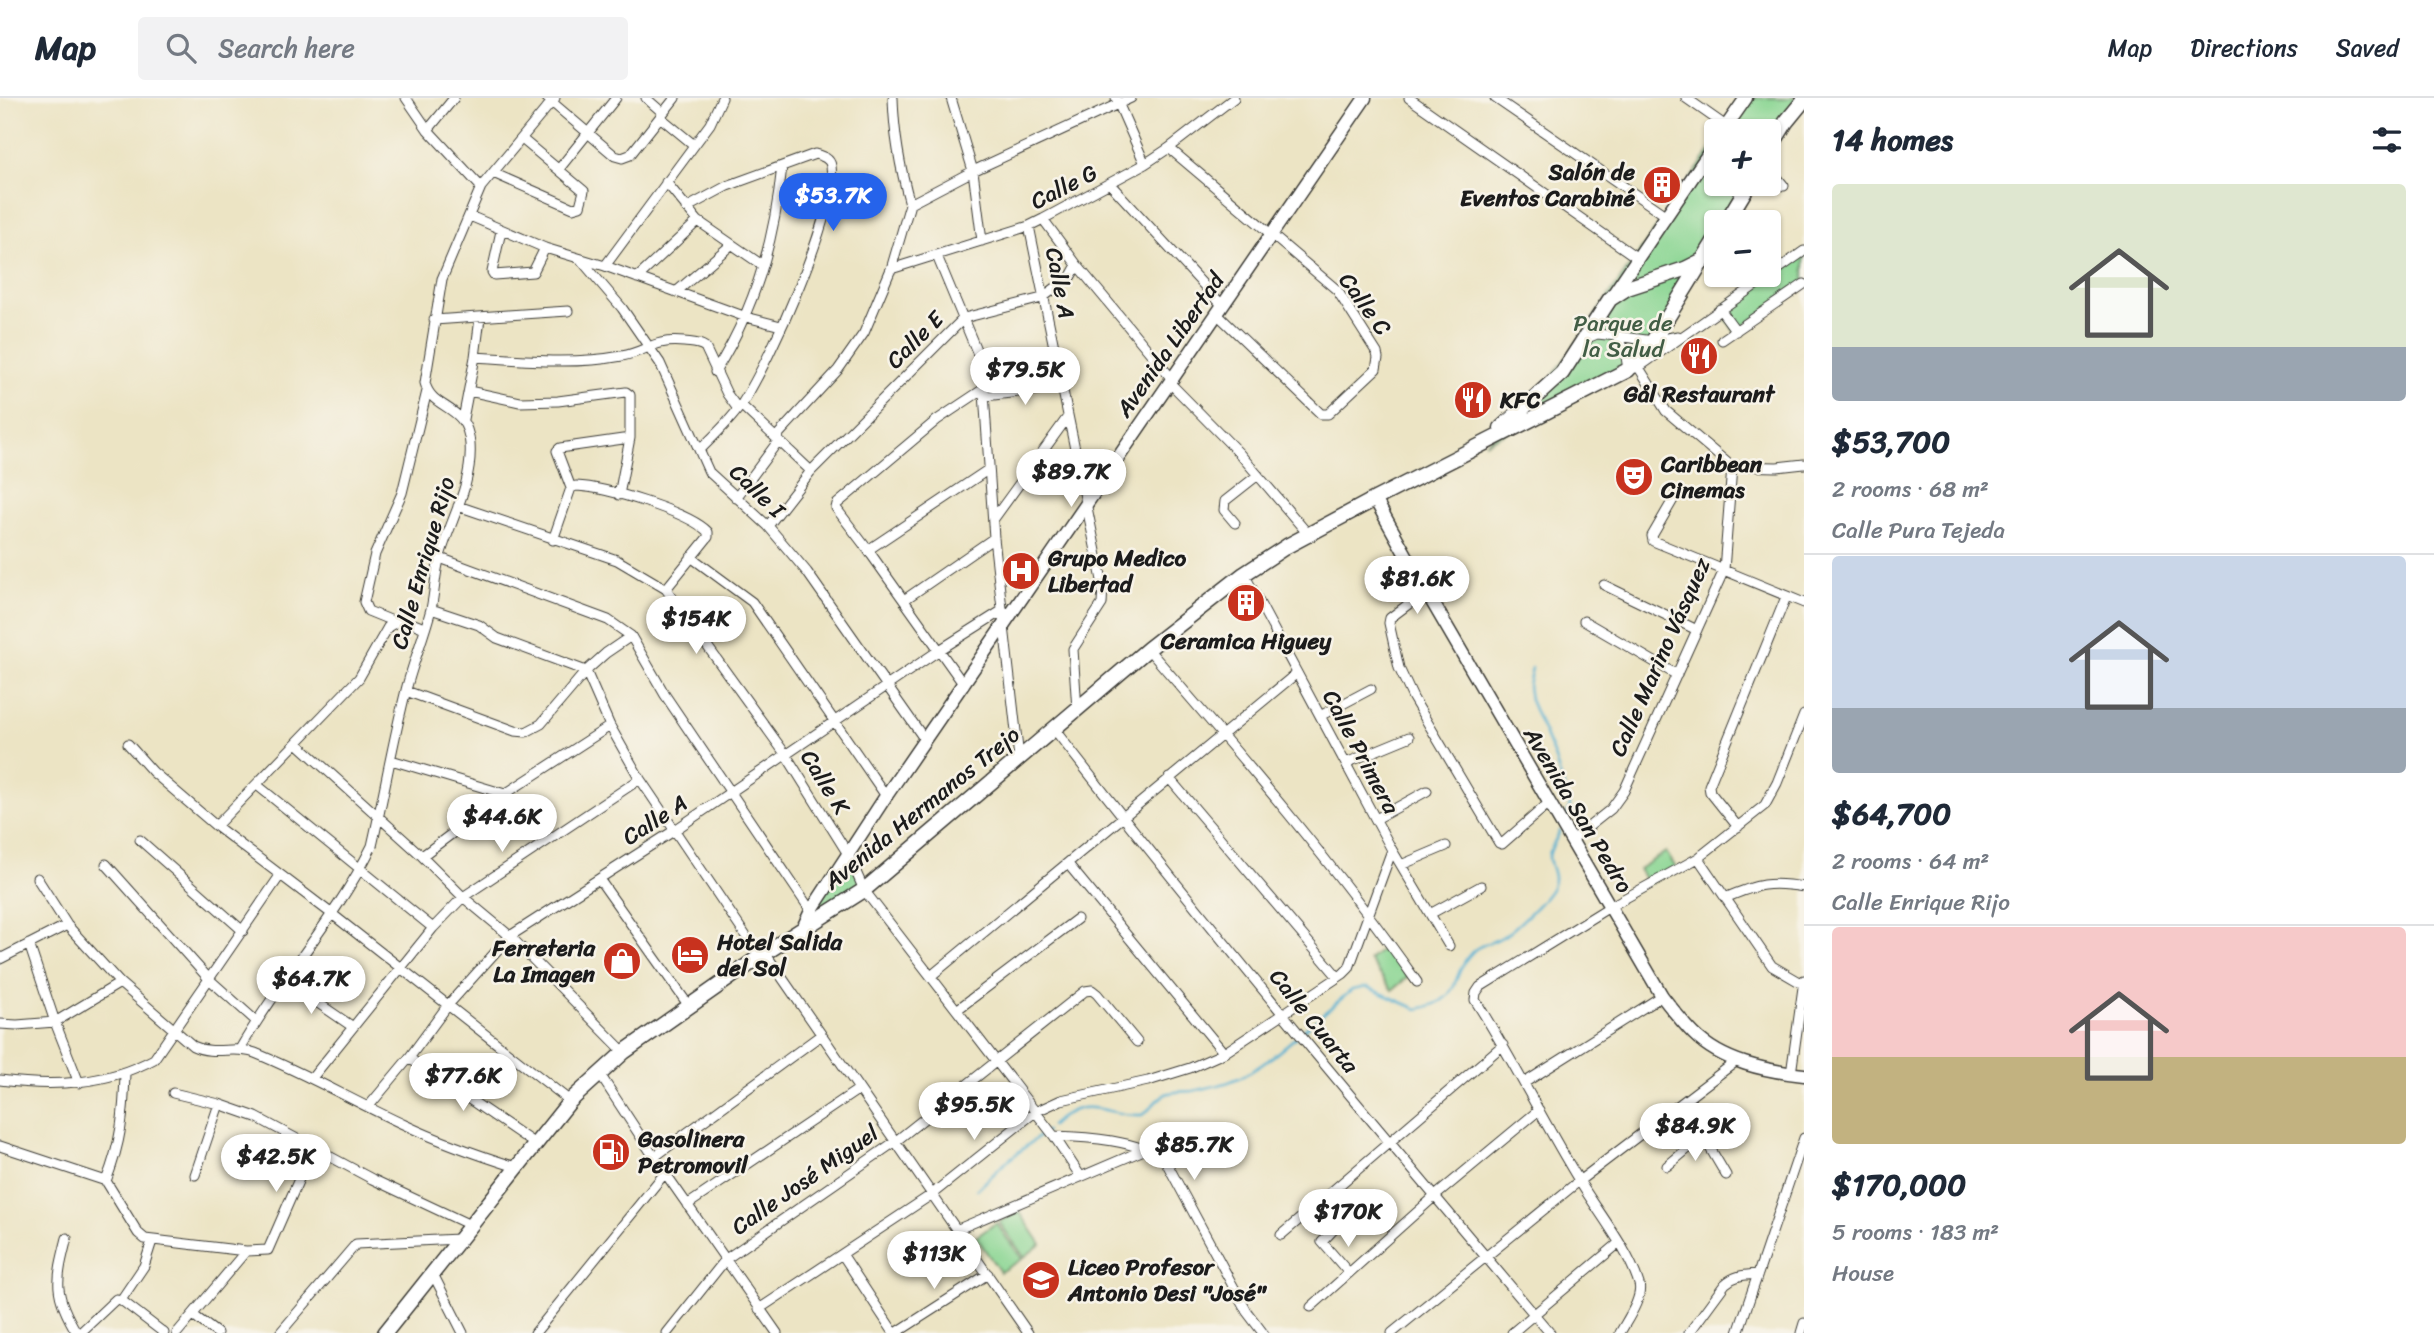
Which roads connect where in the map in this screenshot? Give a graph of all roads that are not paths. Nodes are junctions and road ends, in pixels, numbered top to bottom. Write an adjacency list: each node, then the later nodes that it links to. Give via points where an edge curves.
1 (405, 98): 22 (street)
2 (454, 98): 22 (street)
3 (616, 98): 24 (street)
4 (646, 98): 19 (street)
5 (675, 98): 19 (street)
6 (722, 98): 26 (street)
7 (893, 98): 39 (street, via 898,159)
8 (951, 98): 32 (street)
9 (1131, 98): 18 (street)
10 (1234, 98): 27 (street, Calle G)
11 (1365, 98): 47 (street, Avenida Libertad)
12 (1409, 98): 53 (street)
13 (1494, 98): 41 (street)
14 (1686, 98): 20 (street)
15 (1746, 98): 21 (street)
16 (551, 100): 24 (street); 25 (street)
17 (1804, 100): 23 (main road)
18 (1117, 101): 29 (street); 32 (street)
19 (662, 115): 24 (street, via 630,155 622,158); 26 (street)
20 (1714, 119)
21 (1734, 119)
22 (428, 130): 38 (street)
23 (1781, 130)
24 (587, 134): 31 (street)
25 (522, 139): 31 (street); 33 (street)
26 (695, 145): 34 (street)
27 (1169, 148): 29 (street, Calle G); 47 (street)
28 (1704, 160): 41 (street)
29 (1145, 164): 36 (street, Calle G)
30 (782, 166): 40 (street, via 727,186); 56 (street); 72 (street, via 815,154 829,160 831,167 814,247)
31 (559, 169): 33 (street, via 584,191 577,208)
32 (973, 171): 39 (street); 48 (street)
33 (494, 173): 38 (street)
34 (667, 182): 40 (street); 58 (street)
35 (1781, 182): 37 (street)
36 (1110, 184): 43 (street, Calle G); 66 (street, Calle C)
37 (1784, 186)
38 (481, 187): 42 (street)
39 (910, 204): 59 (street)
40 (686, 208): 44 (street)
41 (1665, 215): 53 (street)
42 (470, 216): 46 (street); 71 (street, via 442,279)
43 (1043, 219): 45 (street, Calle G); 57 (street)
44 (698, 221): 49 (street); 60 (street)
45 (1029, 226): 48 (street, Calle G); 63 (street, Calle A)
46 (501, 231): 50 (street); 50 (street, via 494,275 533,272)
47 (1272, 236): 66 (street, Avenida Libertad); 66 (street, Calle C, via 1337,290 1377,353 1376,369 1328,414 1321,414)
48 (982, 241): 52 (street, Calle G)
49 (731, 246): 56 (street); 62 (street)
50 (545, 247): 55 (street)
51 (1804, 251): 65 (street)
52 (937, 256): 59 (street, Calle G); 70 (street)
53 (1636, 257): 64 (street)
54 (1703, 259): 64 (main road, Avenida Hermanos Trejo); 77 (main road, Avenida Hermanos Trejo)
55 (581, 260): 58 (street); 79 (street, Calle I)
56 (762, 265): 68 (street)
57 (1076, 265): 63 (street, Calle E, via 1071,276); 84 (street)
58 (605, 266): 60 (street)
59 (891, 269): 94 (street, via 864,333)
60 (637, 278): 62 (street)
61 (1804, 284): 74 (street)
62 (676, 292): 68 (street)
63 (1042, 298): 70 (street, Calle E); 85 (street, Calle A)
64 (1610, 299): 76 (main road, Avenida Hermanos Trejo)
65 (1720, 309): 73 (street); 74 (street)
66 (1220, 310): 84 (street, Avenida Libertad)
67 (568, 311): 69 (street)
68 (746, 317): 72 (street); 82 (street)
69 (480, 318): 71 (street); 80 (street)
70 (964, 318): 88 (street, via 982,364); 100 (street, Calle E)
71 (434, 320): 86 (street)
72 (781, 326): 90 (street)
73 (1690, 331): 77 (street); 81 (street)
74 (1736, 331): 78 (street)
75 (1617, 336): 76 (street, via 1597,334); 77 (street); 81 (street)
76 (1583, 340): 83 (main road, Avenida Hermanos Trejo)
77 (1653, 341): 81 (main road, Avenida Hermanos Trejo)
78 (1722, 341)
79 (649, 346): 80 (street, via 622,356 576,359); 82 (street, via 668,340 702,344); 96 (street, Calle I)
80 (475, 357): 87 (street)
81 (1634, 366): 89 (main road, Avenida Hermanos Trejo); 98 (street, via 1666,411)
82 (715, 372): 90 (street)
83 (1562, 373): 89 (main road); 95 (main road, Avenida Hermanos Trejo)
84 (1171, 381): 101 (street); 107 (street, Avenida Libertad)
85 (1060, 387): 88 (street); 91 (street, Calle A)
86 (427, 391): 92 (street); 129 (street, via 402,493 375,554 364,602 368,611)
87 (469, 391): 92 (street); 93 (street, via 520,402 626,392 630,396)
88 (985, 392): 99 (street); 115 (street, via 937,421 837,504)
89 (1574, 399): 95 (main road, Avenida Hermanos Trejo)
90 (740, 407): 94 (street); 96 (street)
91 (1067, 418): 107 (street, Calle A); 109 (street)
92 (463, 419): 108 (street, Calle Enrique Rijo, via 470,444)
93 (630, 438): 102 (street, via 560,448 558,457); 104 (street)
94 (778, 438): 100 (street); 105 (street)
95 (1485, 443): 106 (main road, Avenida Hermanos Trejo)
96 (700, 450): 105 (street, Calle I, via 709,472)
97 (1804, 464): 98 (street)
98 (1732, 467): 118 (street, Calle Marino Vásquez)
99 (989, 469): 109 (street); 115 (street)
100 (811, 471): 111 (street, Calle E)
101 (1258, 475): 110 (street, via 1224,501 1223,508); 112 (street)
102 (572, 488): 104 (street); 114 (street)
103 (1677, 493): 118 (street, via 1653,541)
104 (619, 495): 116 (street, via 667,510 706,529 708,537)
105 (736, 498): 111 (street, Calle I)
106 (1375, 499): 112 (main road, Avenida Hermanos Trejo); 122 (street, Avenida San Pedro)
107 (1086, 505): 130 (street, Avenida Libertad); 143 (street, Calle A, via 1104,596 1073,649)
108 (458, 506): 114 (street, Calle K); 117 (street, Calle Enrique Rijo)
109 (993, 520): 113 (street)
110 (1235, 523)
111 (768, 526): 140 (street, Calle I, via 807,572)
112 (1308, 534): 119 (main road, Avenida Hermanos Trejo)
113 (994, 538): 124 (street); 127 (street)
114 (554, 540): 121 (street, Calle K, via 617,560)
115 (868, 550): 124 (street)
116 (691, 557): 121 (street); 146 (street, via 752,602)
117 (440, 558): 126 (street, Calle Enrique Rijo); 133 (street, via 608,620)
118 (1724, 570): 123 (street); 132 (street, Calle Marino Vásquez)
119 (1244, 573): 134 (main road, Avenida Hermanos Trejo); 137 (street, Calle Primera)
120 (1604, 585): 132 (street)
121 (666, 589): 154 (street, Calle K)
122 (1426, 591): 165 (street, Avenida San Pedro); 165 (street, via 1388,623 1399,668 1413,698 1499,843)
123 (1786, 597): 125 (street); 170 (street, via 1709,786)
124 (904, 600): 135 (street)
125 (1804, 603)
126 (431, 609): 131 (street, Calle Enrique Rijo); 136 (street)
127 (1003, 610): 130 (street); 135 (street, Calle A)
128 (1584, 621): 138 (street)
129 (395, 622): 131 (street, via 408,621); 153 (street, via 387,627 359,678)
130 (1005, 625): 139 (street, Avenida Libertad); 155 (street)
131 (424, 628): 142 (street, Calle Enrique Rijo)
132 (1698, 630): 138 (street, Calle Marino Vásquez)
133 (631, 636): 136 (street); 162 (street)
134 (1149, 649): 143 (main road, Avenida Hermanos Trejo); 149 (street)
135 (938, 651): 139 (street); 140 (street, Calle A)
136 (586, 671): 142 (street, via 541,724 527,732); 147 (street)
137 (1297, 673): 145 (street, Calle Primera); 149 (street)
138 (1677, 675): 172 (street, Calle Marino Vásquez, via 1624,791 1611,809)
139 (964, 685): 151 (street, Avenida Libertad)
140 (886, 687): 146 (street, Calle A); 151 (street, Calle I)
141 (1371, 689): 145 (street)
142 (406, 691): 156 (street, Calle Enrique Rijo)
143 (1077, 710): 148 (main road, Avenida Hermanos Trejo)
144 (1804, 715): 170 (street, via 1765,805)
145 (1320, 716): 157 (street, Calle Primera)
146 (836, 723): 154 (street, Calle A); 164 (street)
147 (610, 726): 159 (street); 163 (street)
148 (1054, 729): 155 (main road, Avenida Hermanos Trejo); 167 (street, Calle Cuarta)
149 (1223, 734): 158 (street); 193 (street)
150 (1409, 737): 157 (street)
151 (925, 740): 164 (street, Avenida Libertad)
152 (128, 744): 169 (street)
153 (298, 744): 160 (street); 166 (street)
154 (786, 755): 162 (street, Calle A); 176 (street, Calle K)
155 (1018, 758): 188 (main road, Avenida Hermanos Trejo)
156 (391, 760): 163 (street); 166 (street, Calle Enrique Rijo)
157 (1346, 763): 168 (street, Calle Primera)
158 (1169, 778): 167 (street); 208 (street)
159 (640, 779): 171 (street); 189 (street)
160 (257, 786): 169 (street); 182 (street)
161 (1427, 791): 168 (street)
162 (731, 792): 171 (street, Calle A); 192 (street)
163 (505, 794): 177 (street)
164 (886, 796): 176 (street, Avenida Libertad)
165 (1549, 803): 172 (street, Avenida San Pedro)
166 (379, 817): 177 (street); 182 (street, Calle Enrique Rijo)
167 (1122, 817): 180 (street); 218 (street, Calle Cuarta)
168 (1376, 819): 175 (street, Calle Primera)
169 (216, 827): 183 (street)
170 (1738, 827): 178 (street)
171 (675, 830): 185 (street, Calle A); 204 (street)
172 (1566, 831): 191 (street, Avenida San Pedro)
173 (140, 840): 199 (street)
174 (1446, 846): 181 (street)
175 (1392, 850): 181 (street, Calle Primera); 193 (street)
176 (848, 854): 188 (street, Calle K); 192 (street, Avenida Libertad)
177 (422, 856): 189 (street)
178 (1698, 858): 190 (street); 191 (street)
179 (106, 864): 209 (street)
180 (1068, 864): 207 (street); 229 (street)
181 (1401, 865): 195 (street, Calle Primera)
182 (361, 869): 194 (street, Calle Enrique Rijo); 198 (street)
183 (279, 877): 194 (street); 199 (street)
184 (37, 878): 197 (street)
185 (599, 879): 201 (street, Calle A); 216 (street)
186 (1481, 886): 195 (street)
187 (1803, 886): 190 (street, via 1755,885)
188 (864, 890): 200 (main road, Avenida Hermanos Trejo); 207 (street, Calle K)
189 (463, 897): 198 (street); 201 (street)
190 (1725, 898): 212 (street, via 1772,966)
191 (1611, 906): 214 (street, Avenida San Pedro); 226 (street, via 1480,987 1475,1000)
192 (811, 911): 200 (street, Avenida Libertad)
193 (1368, 912): 208 (street, via 1349,968); 211 (street)
194 (332, 914): 206 (street); 210 (street, Calle Enrique Rijo)
195 (1430, 914): 203 (street, Calle Primera)
196 (1077, 919): 217 (street)
197 (67, 925): 202 (street); 213 (street)
198 (433, 928): 206 (street)
199 (243, 931): 209 (street)
200 (802, 931): 204 (main road, Avenida Hermanos Trejo)
201 (510, 936): 215 (street, Calle A); 228 (street)
202 (29, 944): 205 (street); 219 (street)
203 (1449, 946)
204 (762, 955): 216 (main road, Avenida Hermanos Trejo); 224 (street)
205 (0, 959)
206 (401, 970): 215 (street); 222 (street)
207 (931, 975): 217 (street, Calle K)
208 (1338, 977): 218 (street)
209 (209, 979): 220 (street); 223 (street)
210 (286, 981): 220 (street, Calle Enrique Rijo); 222 (street)
211 (1417, 982)
212 (1804, 982): 235 (street)
213 (120, 983): 219 (street); 223 (street)
214 (1662, 996): 232 (street, Avenida San Pedro, via 1695,1035); 239 (street)
215 (448, 1005): 230 (street, Calle A); 242 (street)
216 (689, 1006): 228 (main road, Avenida Hermanos Trejo)
217 (958, 1009): 231 (street, Calle K)
218 (1282, 1013): 229 (street); 252 (street, Calle Cuarta)
219 (55, 1021): 221 (street); 238 (street)
220 (256, 1021): 227 (street, Calle Enrique Rijo)
221 (0, 1024)
222 (354, 1027): 236 (street)
223 (176, 1030): 227 (street, via 205,1052); 233 (street, via 154,1059)
224 (821, 1035): 240 (street); 257 (street)
225 (1137, 1042): 231 (street, Calle José Miguel, via 1092,990)
226 (1503, 1045): 239 (street); 252 (street)
227 (240, 1049): 236 (street)
228 (624, 1052): 234 (main road, Avenida Hermanos Trejo)
229 (1224, 1053): 247 (street, via 1148,1081 1061,1100)
230 (409, 1058): 245 (street, Calle A); 253 (street)
231 (995, 1060): 247 (street, Calle K); 251 (street, Calle José Miguel)
232 (1738, 1060): 235 (street, Avenida San Pedro); 243 (street)
233 (125, 1073): 238 (street); 264 (street, via 124,1121)
234 (599, 1073): 242 (main road, Avenida Hermanos Trejo); 257 (street)
235 (1798, 1074)
236 (312, 1078): 245 (street)
237 (0, 1080): 238 (street)
238 (79, 1083)
239 (1524, 1083): 246 (street)
240 (859, 1089): 251 (street); 268 (street)
241 (173, 1093): 244 (street)
242 (570, 1101): 253 (main road, Avenida Hermanos Trejo)
243 (1683, 1102): 249 (street); 265 (street)
244 (219, 1104): 255 (street, via 256,1117); 261 (street)
245 (369, 1106): 259 (street, via 449,1145)
246 (1539, 1110): 265 (street); 267 (street)
247 (1035, 1112): 248 (street, Calle K); 266 (street)
248 (1052, 1134): 256 (street); 263 (street, Calle K)
249 (1703, 1136): 258 (street); 262 (street)
250 (1804, 1138): 284 (street)
251 (896, 1141): 266 (street); 280 (street, Calle José Miguel)
252 (1390, 1143): 267 (street, Calle Cuarta); 272 (street)
253 (535, 1144): 259 (main road, Avenida Hermanos Trejo)
254 (0, 1146): 264 (street)
255 (313, 1147): 269 (street); 277 (street, via 268,1250)
256 (1146, 1149): 263 (street); 303 (street, via 1165,1160)
257 (654, 1157): 260 (street)
258 (1667, 1166)
259 (516, 1167): 269 (main road, Avenida Hermanos Trejo)
260 (665, 1173): 268 (street); 298 (street)
261 (195, 1175)
262 (1727, 1175)
263 (1081, 1177): 271 (street)
264 (106, 1181): 275 (street, via 138,1233)
265 (1579, 1181): 276 (street); 279 (street)
266 (931, 1195): 271 (street); 278 (street)
267 (1434, 1196): 279 (street, Calle Cuarta); 282 (street)
268 (687, 1205): 280 (street)
269 (470, 1225): 274 (main road, Avenida Hermanos Trejo)
270 (1338, 1225): 282 (street, via 1322,1242)
271 (956, 1230): 283 (street)
272 (1282, 1235)
273 (67, 1238): 291 (street, via 58,1285 63,1308)
274 (459, 1239): 281 (main road, Avenida Hermanos Trejo); 295 (street, via 356,1244)
275 (152, 1241): 277 (street); 285 (street, via 144,1266)
276 (1619, 1243): 288 (street); 307 (street, via 1639,1285)
277 (246, 1251): 289 (street)
278 (842, 1254): 287 (street); 301 (street)
279 (1485, 1255): 288 (street, Calle Cuarta); 304 (street)
280 (726, 1259): 287 (street); 299 (street, Calle José Miguel)
281 (432, 1272): 296 (main road, Avenida Hermanos Trejo); 297 (street)
282 (1349, 1273): 286 (street)
283 (988, 1274): 301 (street); 302 (street)
284 (1758, 1274): 308 (street, via 1732,1278); 309 (street)
285 (121, 1300): 291 (street, via 112,1301); 292 (street)
286 (1311, 1307)
287 (759, 1309): 300 (street)
288 (1535, 1314): 305 (street); 306 (street, Calle Cuarta)
289 (193, 1315): 293 (street); 294 (street)
290 (1804, 1323): 310 (street)
291 (79, 1333)
292 (163, 1333)
293 (177, 1333)
294 (217, 1333)
295 (280, 1333)
296 (385, 1333)
297 (463, 1333)
298 (535, 1333)
299 (667, 1333)
300 (777, 1333)
301 (895, 1333)
302 (1028, 1333)
303 (1262, 1333)
304 (1392, 1333)
305 (1512, 1333)
306 (1550, 1333)
307 (1620, 1333)
308 (1689, 1333)
309 (1738, 1333)
310 (1801, 1333)

